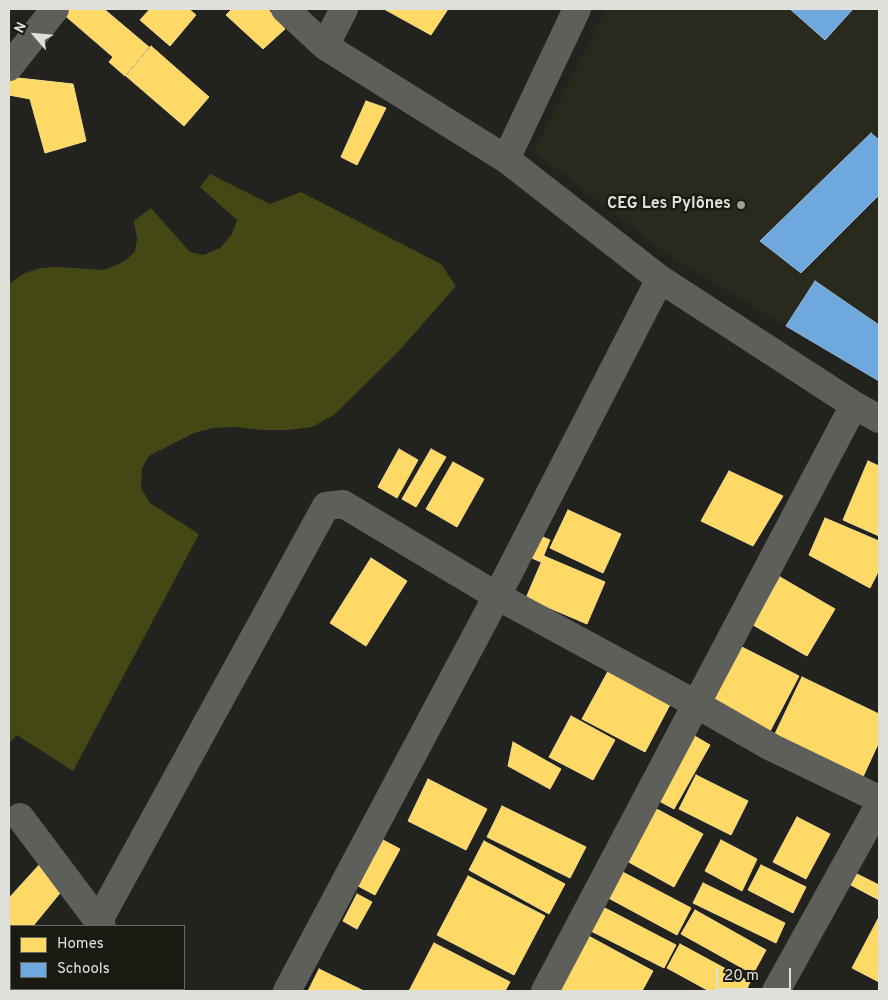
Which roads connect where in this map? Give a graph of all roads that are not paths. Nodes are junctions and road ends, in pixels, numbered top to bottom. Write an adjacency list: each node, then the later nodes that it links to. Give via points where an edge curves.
1 (55, 9): 6 (street)
2 (285, 9): 5 (street)
3 (344, 9): 5 (street)
4 (577, 9): 7 (street)
5 (325, 46): 7 (street)
6 (9, 67)
7 (506, 159): 8 (street)
8 (660, 279): 9 (street); 11 (street)
9 (854, 404): 10 (street); 12 (street)
10 (879, 419)
11 (497, 596): 12 (street); 16 (street, via 343,504 326,506); 17 (street)
12 (696, 704): 13 (street, via 771,747); 18 (street)
13 (879, 799)
14 (879, 805): 19 (street)
15 (20, 817): 16 (street)
16 (100, 924)
17 (288, 991)
18 (545, 991)
19 (776, 991)

